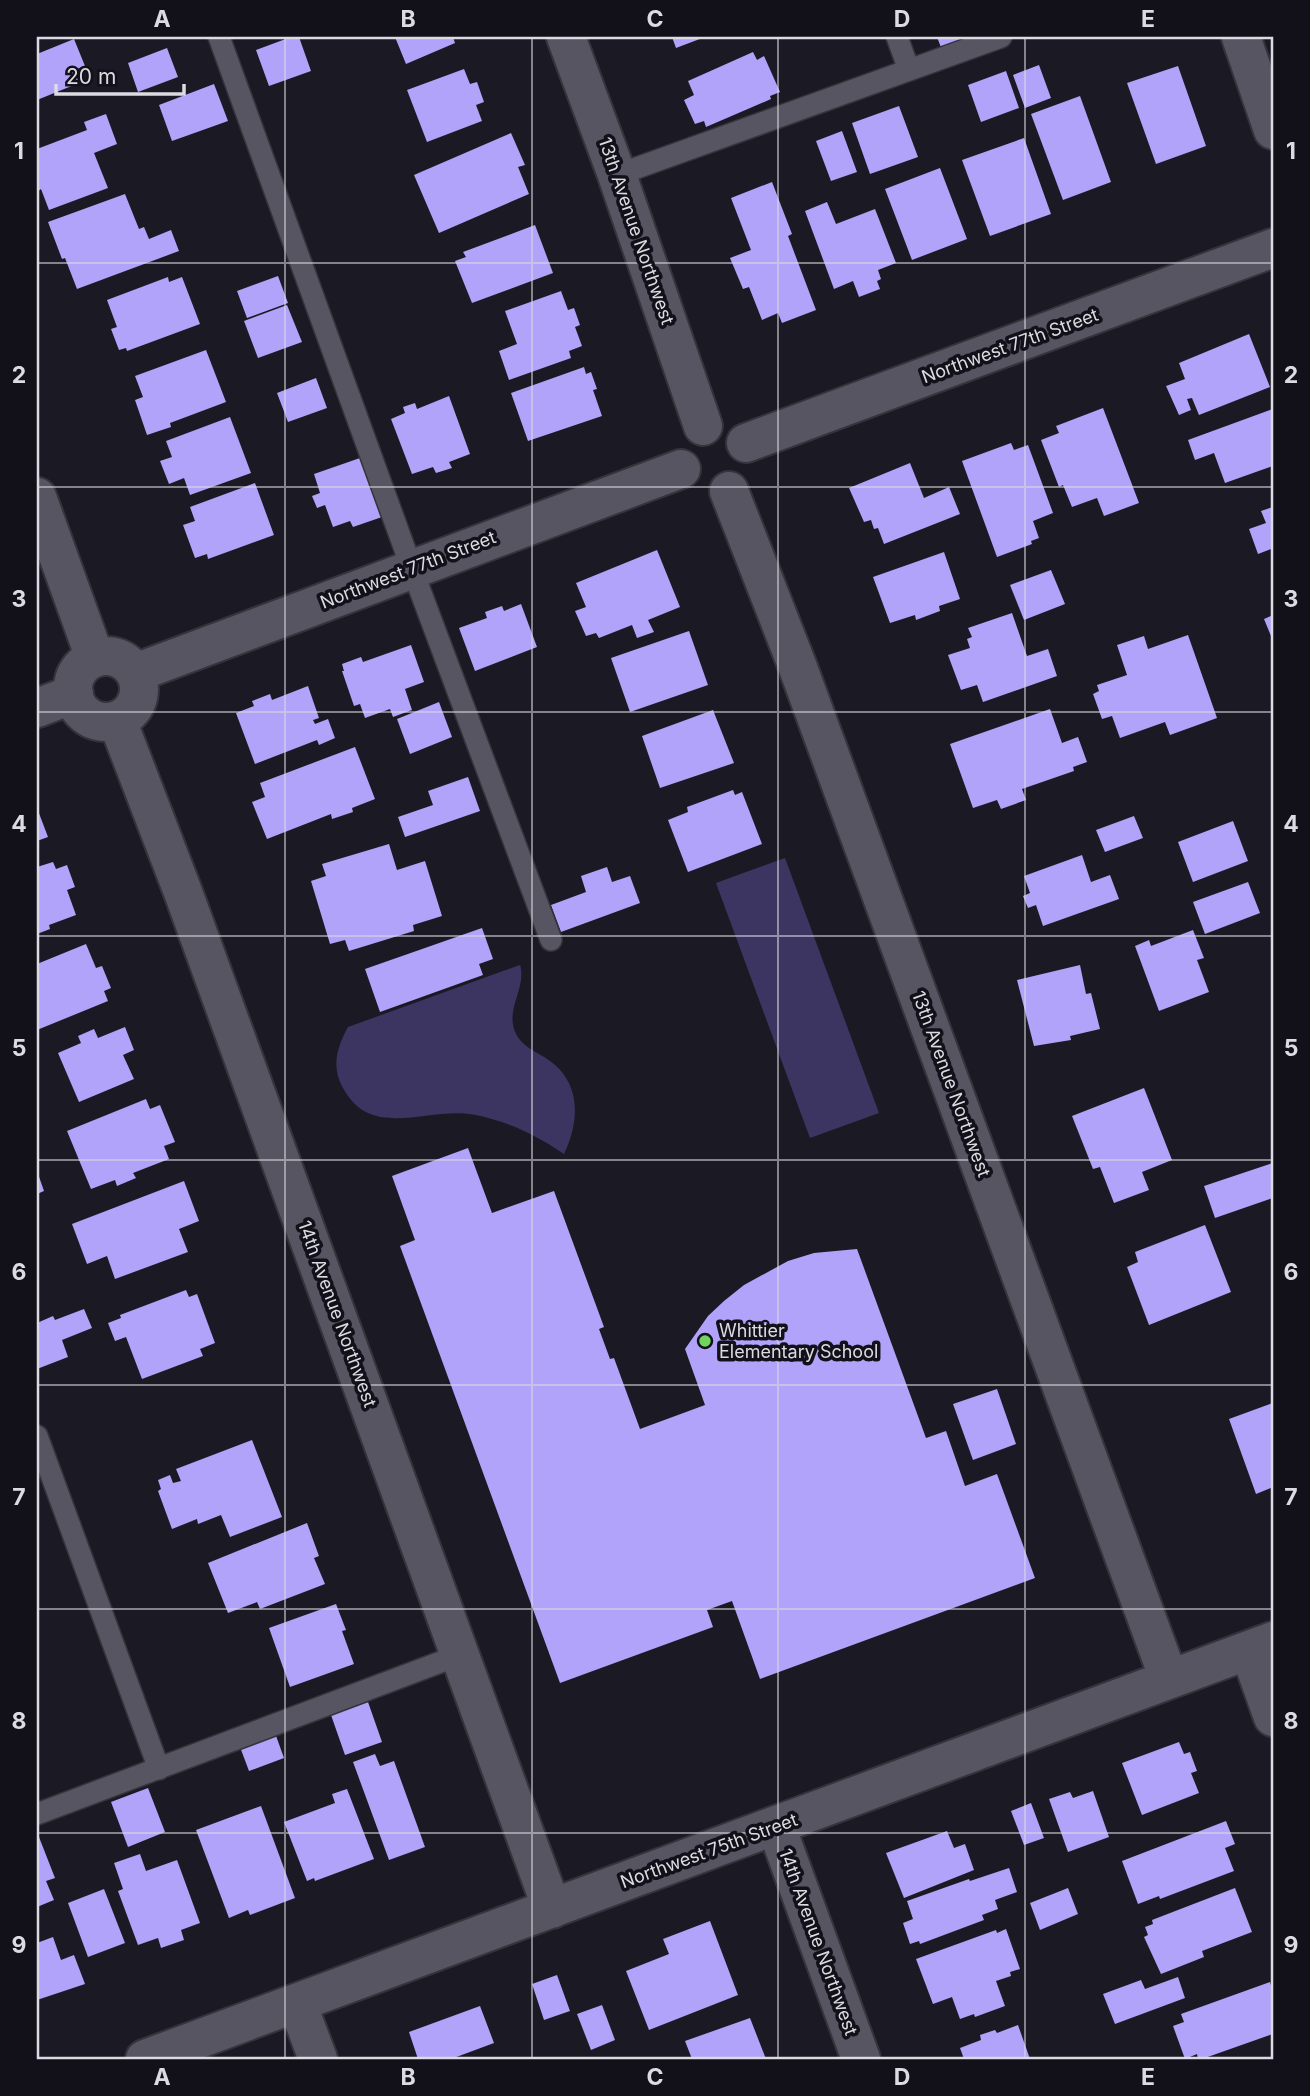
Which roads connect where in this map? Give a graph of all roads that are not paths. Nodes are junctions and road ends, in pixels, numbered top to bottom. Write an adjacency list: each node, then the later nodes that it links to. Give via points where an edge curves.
1 (219, 37): 15 (lane)
2 (566, 37): 8 (street, 13th Avenue Northwest)
3 (897, 37): 6 (lane)
4 (1001, 37): 6 (lane)
5 (1241, 37): 7 (street)
6 (909, 70): 8 (lane)
7 (1273, 130)
8 (617, 174): 10 (street, 13th Avenue Northwest)
9 (1273, 248): 11 (street, Northwest 77th Street)
10 (703, 426): 11 (street, via 730,427); 12 (street, via 682,445)
11 (746, 443): 13 (street, via 750,454 746,475)
12 (681, 469): 13 (street, via 686,480 705,493); 15 (street, Northwest 77th Street)
13 (729, 491): 25 (street, 13th Avenue Northwest)
14 (37, 498): 16 (street)
15 (412, 569): 17 (street, Northwest 77th Street); 21 (lane)
16 (95, 658): 17 (street, via 122,660); 18 (street, via 80,669)
17 (135, 673): 20 (street, via 137,701)
18 (74, 694): 19 (street); 20 (street, via 89,718)
19 (37, 708)
20 (117, 720): 24 (street, 14th Avenue Northwest)
21 (551, 940)
22 (37, 1436): 27 (lane)
23 (1261, 1646): 25 (street, Northwest 75th Street); 26 (street)
24 (461, 1654): 27 (lane); 30 (street, 14th Avenue Northwest)
25 (1169, 1679): 29 (street, Northwest 75th Street)
26 (1273, 1717)
27 (159, 1769): 28 (lane)
28 (37, 1814)
29 (776, 1826): 30 (street, Northwest 75th Street); 34 (street, 14th Avenue Northwest)
30 (552, 1909): 31 (street, Northwest 75th Street)
31 (297, 2003): 32 (street, Northwest 75th Street); 33 (street)
32 (145, 2059)
33 (318, 2059)
34 (861, 2059)

